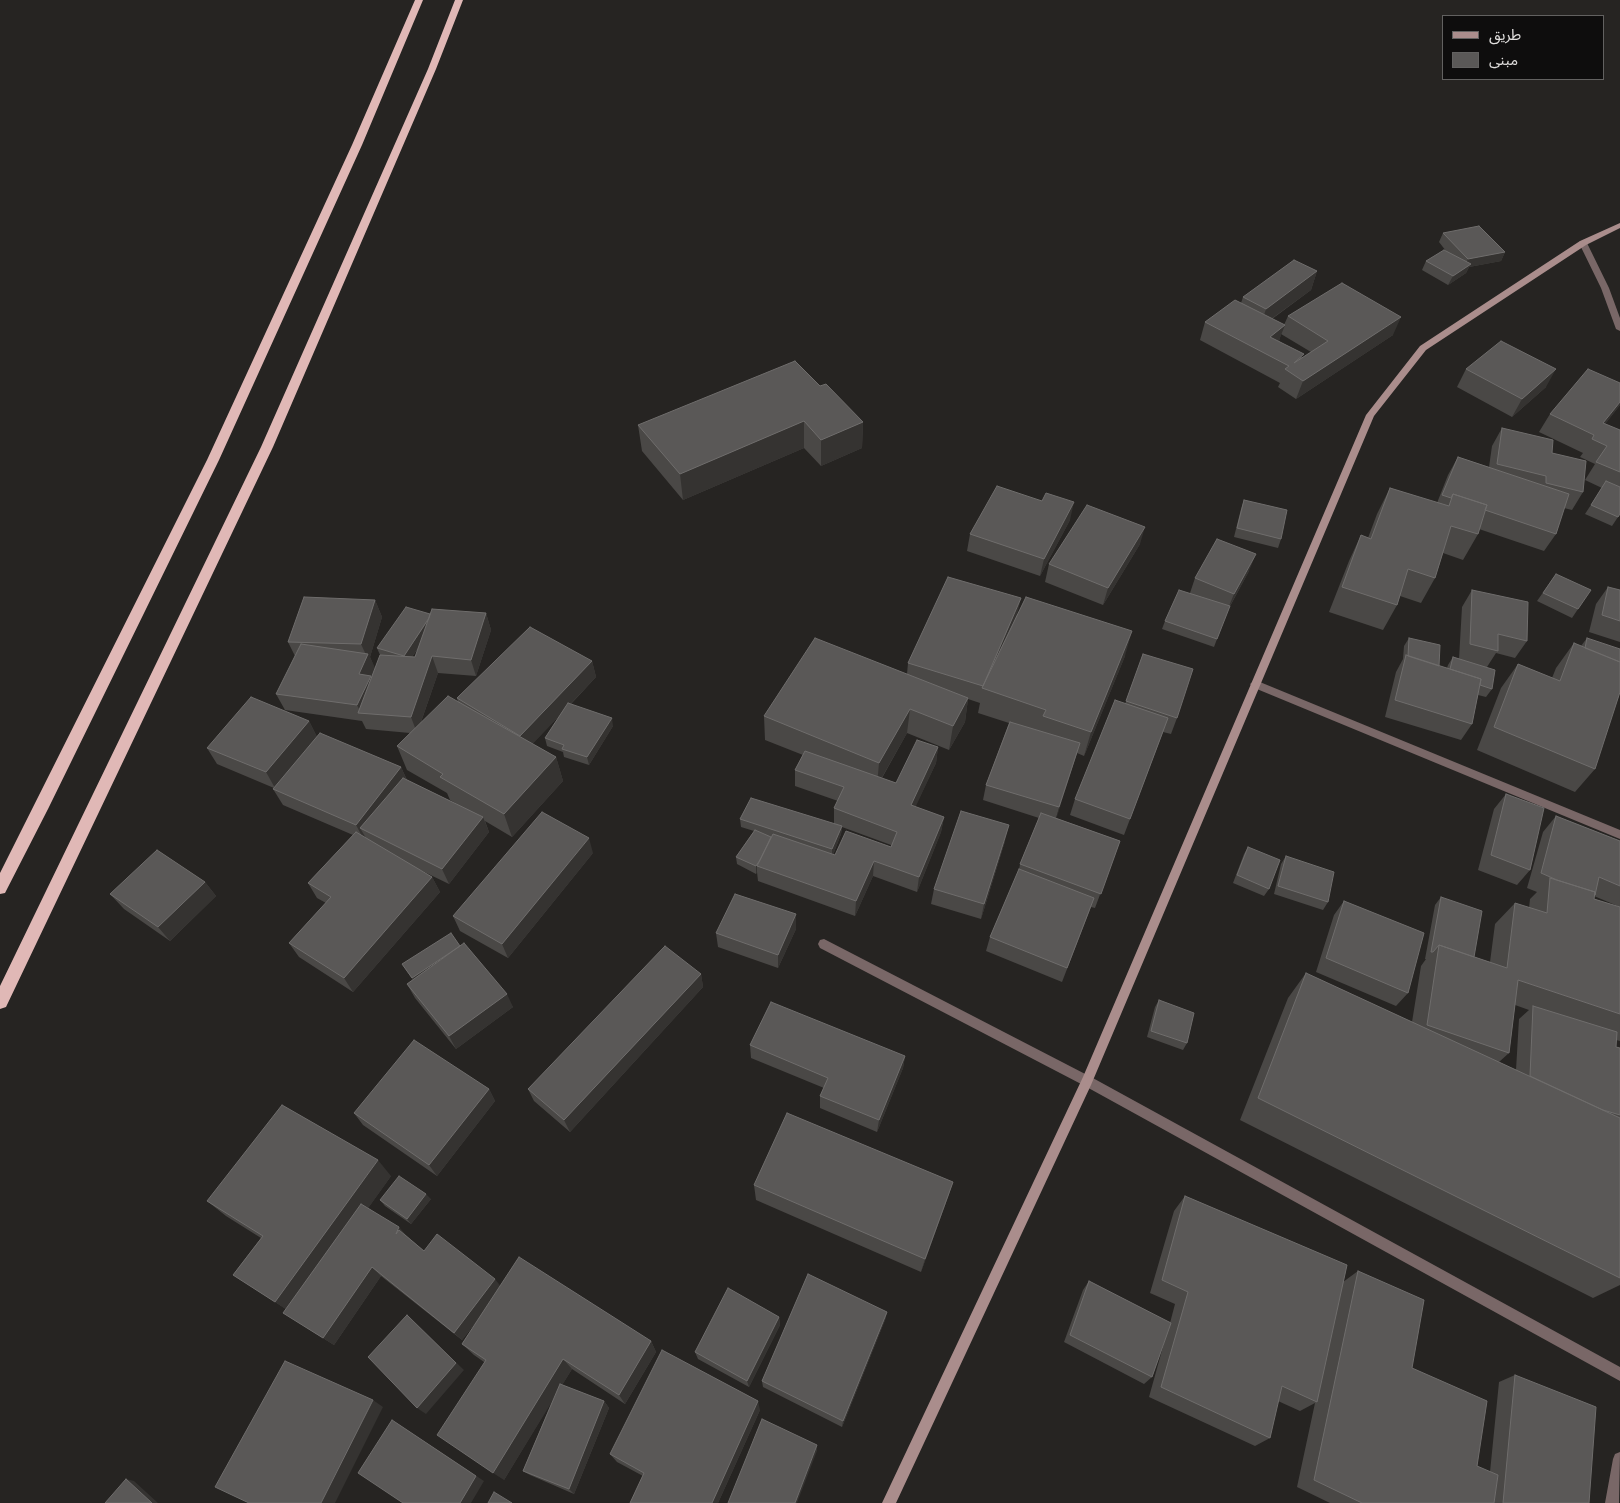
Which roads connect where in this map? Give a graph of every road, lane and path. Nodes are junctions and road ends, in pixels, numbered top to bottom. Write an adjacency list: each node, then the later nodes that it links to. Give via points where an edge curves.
1 (419, 0): 8 (highway, via 213,460)
2 (459, 0): 10 (highway, via 267,447)
3 (1620, 225): 4 (main road)
4 (1583, 243): 5 (street); 6 (main road, via 1423,348 1370,415)
5 (1620, 329)
6 (1255, 684): 7 (street); 11 (main road)
7 (1620, 834)
8 (0, 888)
9 (824, 944): 11 (street)
10 (0, 1002)
11 (1087, 1082): 12 (street); 14 (main road)
12 (1620, 1374)
13 (1620, 1459): 15 (street)
14 (889, 1503)
15 (1612, 1503)

